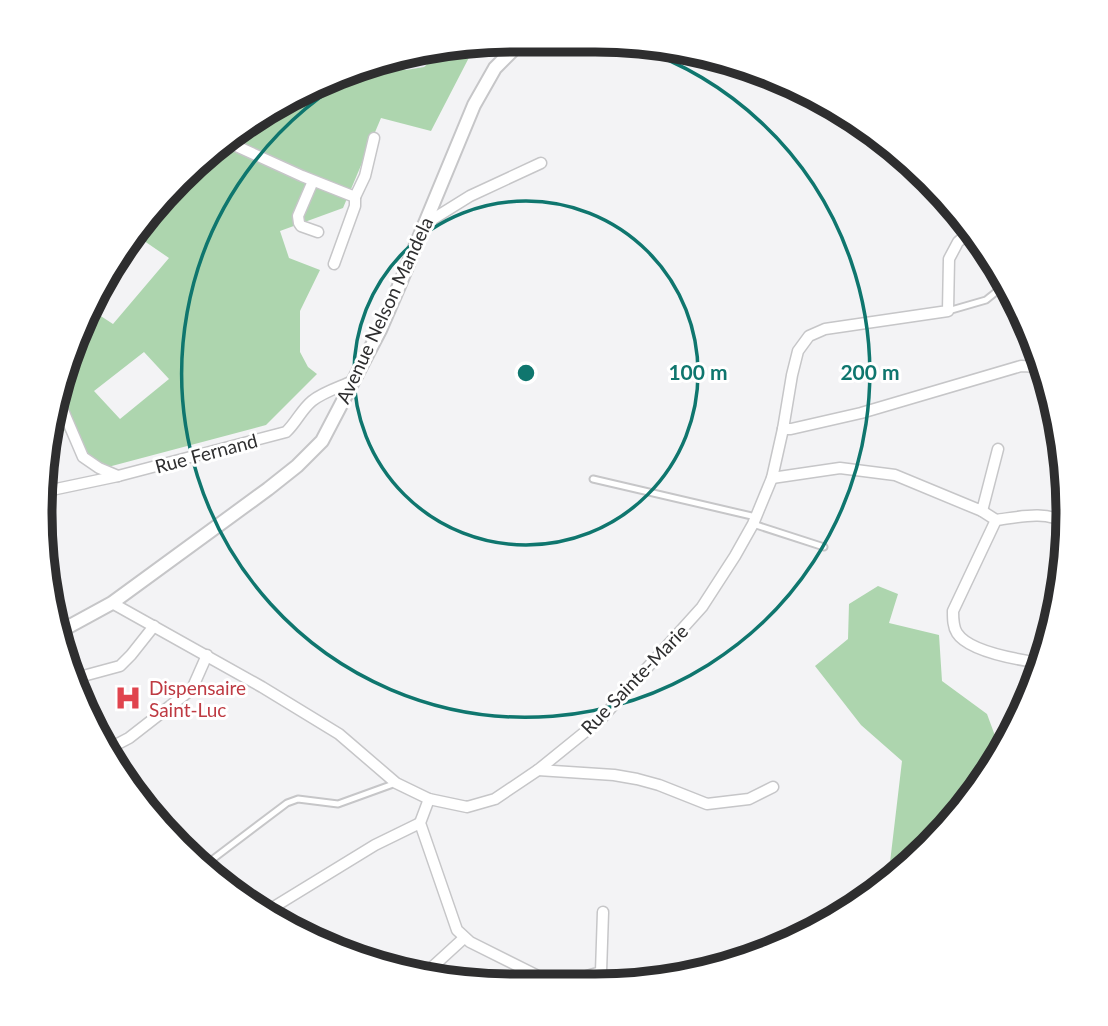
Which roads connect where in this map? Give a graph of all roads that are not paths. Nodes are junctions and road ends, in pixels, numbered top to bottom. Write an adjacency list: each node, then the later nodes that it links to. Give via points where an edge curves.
1 (511, 52): 7 (street, Avenue Nelson Mandela, via 495,68 474,105)
2 (374, 138): 6 (street)
3 (236, 146): 5 (street)
4 (541, 163): 7 (street, via 470,196)
5 (313, 181): 6 (street); 8 (street, via 298,219 301,226)
6 (355, 197): 10 (street)
7 (425, 224): 14 (street, Avenue Nelson Mandela)
8 (318, 232)
9 (963, 237): 12 (street, via 949,259)
10 (334, 264)
11 (998, 290): 12 (lane, via 986,300)
12 (948, 311): 16 (street, Rue Sainte-Marie, via 825,329 809,336 798,351)
13 (1031, 366): 16 (street, via 861,413)
14 (353, 381): 18 (street, Rue Fernand, via 311,401 286,432); 27 (street, Avenue Nelson Mandela, via 322,441 297,466)
15 (64, 412): 18 (street, via 83,457)
16 (783, 429): 19 (street, Rue Sainte-Marie)
17 (998, 449): 22 (street)
18 (118, 476): 21 (street, Rue Fernand)
19 (772, 478): 22 (street, via 840,468 895,475); 25 (street, Rue Sainte-Marie)
20 (593, 479): 25 (lane)
21 (53, 490)
22 (982, 511): 24 (street)
23 (1056, 518): 24 (street, via 1037,515)
24 (996, 520): 31 (street, via 953,611 953,620 964,641 1002,657)
25 (755, 521): 26 (lane); 34 (street, Rue Sainte-Marie, via 702,607 601,719)
26 (824, 547)
27 (112, 603): 28 (street, Rue Sainte-Marie); 29 (street, Avenue Nelson Mandela)
28 (154, 626): 30 (street, Rue Sainte-Marie); 32 (street, via 120,666)
29 (67, 627)
30 (206, 655): 33 (street, via 192,689); 35 (street, Rue Sainte-Marie, via 340,734)
31 (1031, 661)
32 (83, 676)
33 (115, 745)
34 (538, 769): 36 (street, via 637,779 707,804 749,799); 37 (street, Rue Sainte-Marie, via 495,799 467,807)
35 (396, 783): 37 (street, Rue Sainte-Marie); 39 (lane, via 338,804 298,799 287,803)
36 (773, 787)
37 (429, 799): 38 (street)
38 (420, 823): 40 (street); 42 (street, via 457,930)
39 (213, 859)
40 (274, 907)
41 (603, 912): 45 (street, via 601,972)
42 (464, 937): 43 (street); 44 (street)
43 (433, 967)
44 (534, 974)
45 (597, 974)

